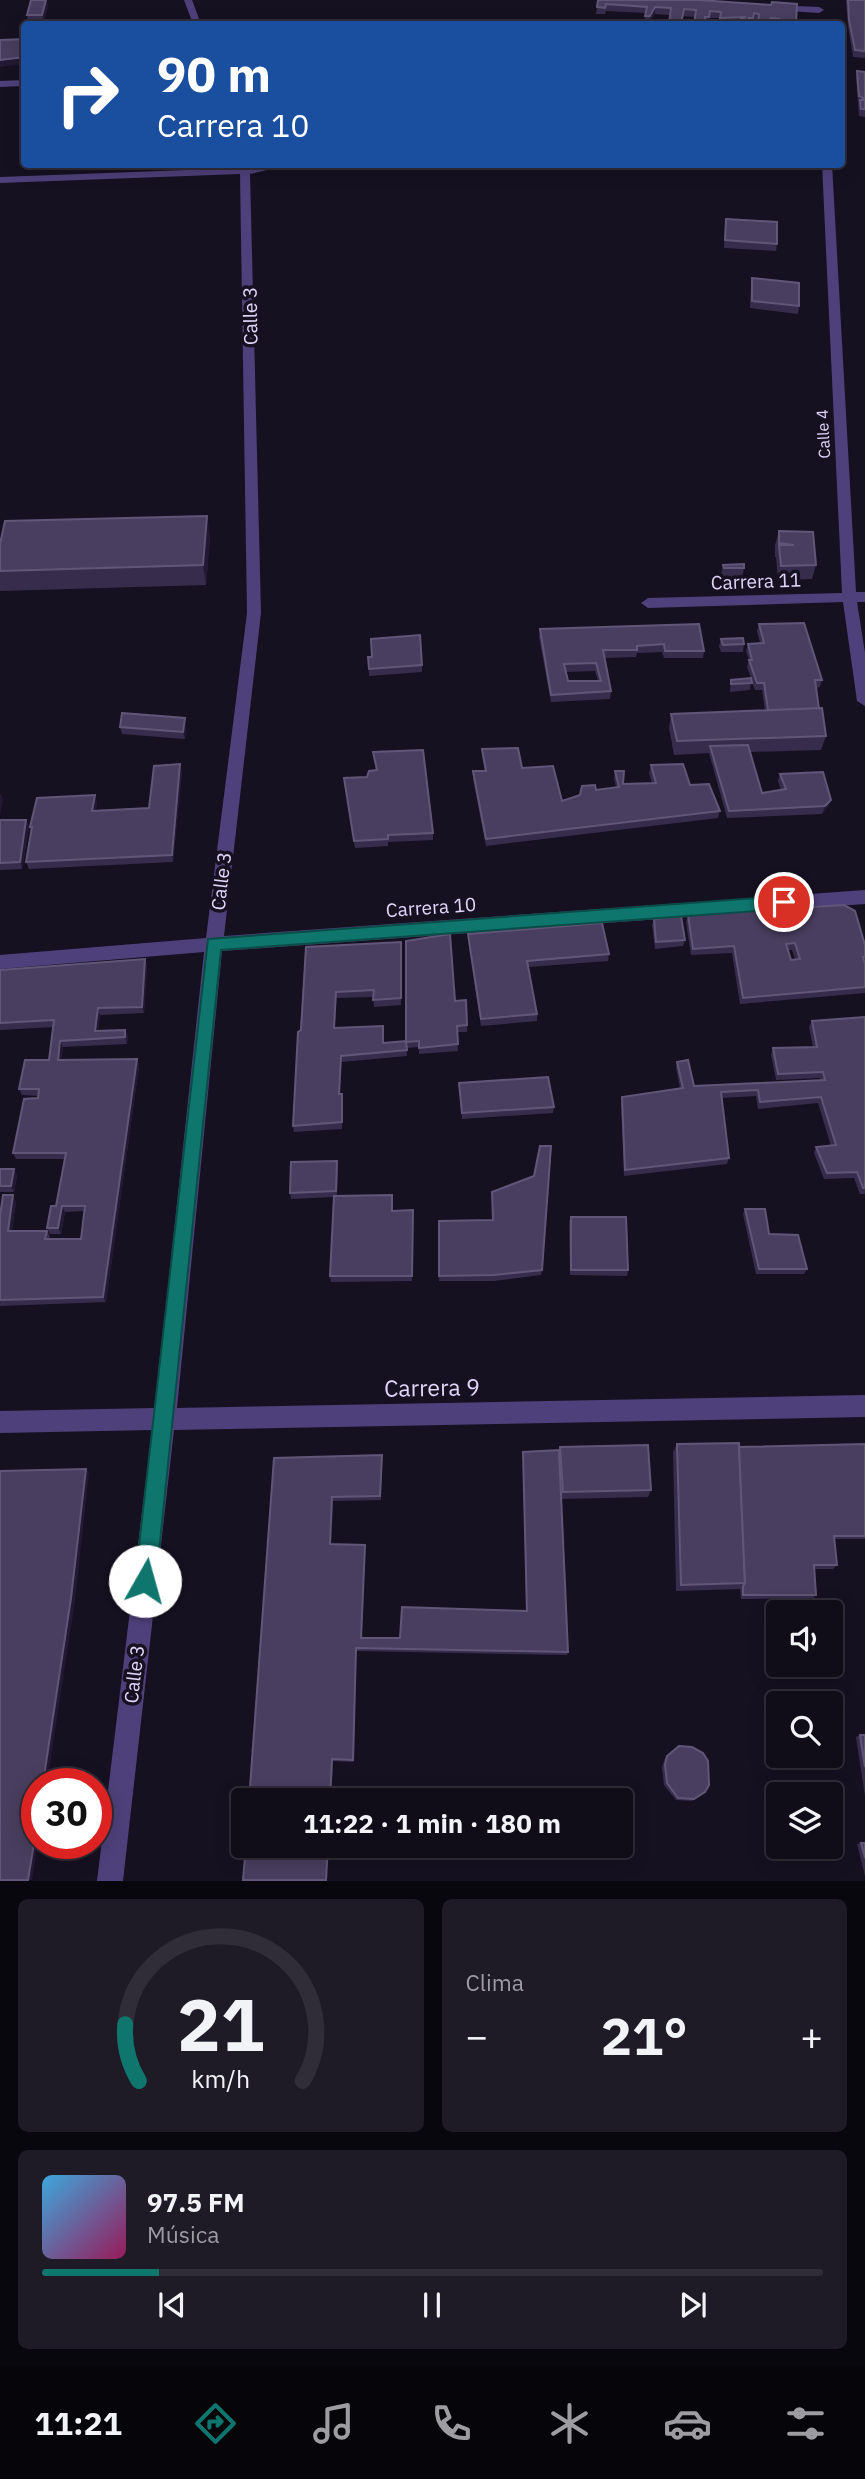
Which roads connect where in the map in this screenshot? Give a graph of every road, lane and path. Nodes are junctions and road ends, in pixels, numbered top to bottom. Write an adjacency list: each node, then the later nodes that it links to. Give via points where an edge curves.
1 (188, 0): 4 (street)
2 (819, 5): 3 (street)
3 (767, 6)
4 (196, 21)
5 (21, 83): 6 (street)
6 (0, 84)
7 (246, 168): 9 (street); 15 (street, Calle 3, via 254,614)
8 (827, 168): 10 (street, Calle 4)
9 (0, 180)
10 (849, 597): 11 (street, Carrera 11); 12 (street, Carrera 11); 13 (street, Calle 4)
11 (865, 597)
12 (648, 603)
13 (865, 701)
14 (865, 897): 15 (street, Carrera 10)
15 (214, 944): 16 (street, Carrera 10); 18 (street, Calle 3)
16 (0, 962)
17 (865, 1406): 18 (street, Carrera 9)
18 (164, 1417): 19 (street, Carrera 9); 20 (street, Calle 3)
19 (0, 1422)
20 (110, 1881)

